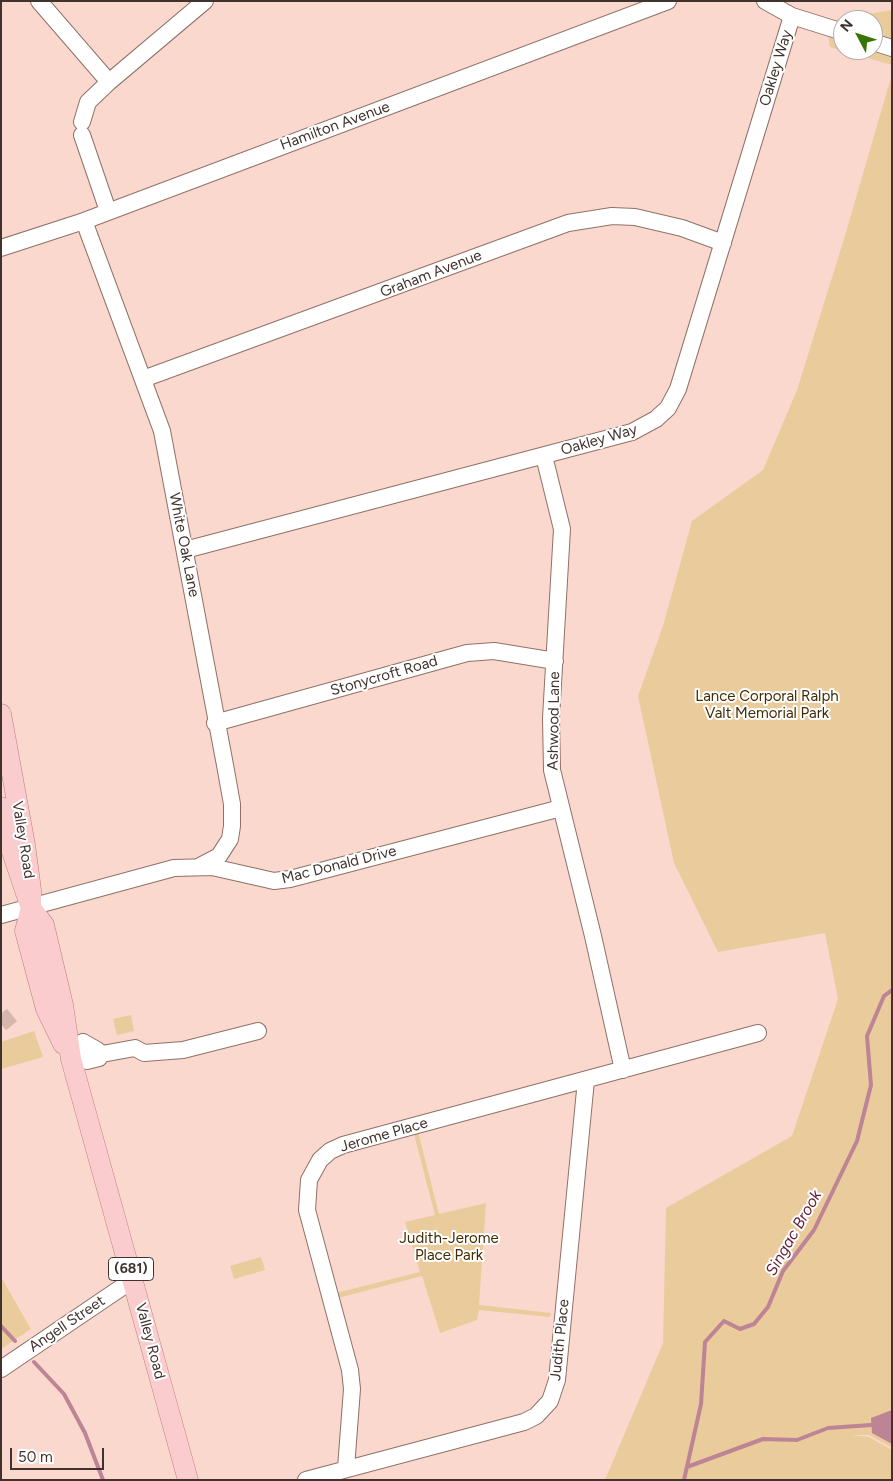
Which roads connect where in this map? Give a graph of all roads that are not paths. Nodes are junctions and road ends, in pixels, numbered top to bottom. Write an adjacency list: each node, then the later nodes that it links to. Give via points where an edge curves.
1 (39, 1): 7 (street)
2 (205, 1): 7 (street)
3 (668, 1): 8 (street, Hamilton Avenue)
4 (765, 1): 5 (street)
5 (792, 16): 6 (street); 10 (street, Oakley Way)
6 (833, 28)
7 (108, 82): 8 (street, via 88,102 82,128)
8 (108, 211): 9 (street, Hamilton Avenue)
9 (84, 220): 11 (street, Hamilton Avenue); 12 (street, White Oak Lane)
10 (723, 243): 12 (street, Graham Avenue, via 658,221 635,217 568,222); 13 (street, Oakley Way, via 678,390 668,408 632,432)
11 (1, 248)
12 (144, 379): 14 (street, White Oak Lane, via 162,431)
13 (544, 456): 14 (street, Oakley Way); 15 (street, Ashwood Lane, via 562,529)
14 (185, 550): 17 (street, White Oak Lane)
15 (555, 661): 17 (street, Stonycroft Road, via 494,651 467,653); 19 (street, Ashwood Lane, via 551,754)
16 (1, 714): 22 (main road, Valley Road / (681), via 26,845)
17 (215, 723): 21 (street, White Oak Lane, via 232,804 232,826 224,850)
18 (1, 807): 20 (main road, Valley Road / (681))
19 (561, 808): 21 (street, Mac Donald Drive, via 290,879 274,881); 27 (street, Ashwood Lane)
20 (4, 838): 22 (main road, Valley Road / (681))
21 (200, 866): 22 (street, Mac Donald Drive, via 174,868)
22 (31, 908): 23 (street, Mac Donald Drive); 26 (main road, Valley Road / (681), via 44,925)
23 (1, 915)
24 (258, 1031): 26 (street, via 183,1050 144,1053 135,1048 102,1054 87,1062)
25 (758, 1033): 27 (street, Jerome Place)
26 (76, 1057): 29 (main road, Valley Road / (681))
27 (623, 1070): 28 (street, Jerome Place)
28 (586, 1080): 31 (street, Judith Place, via 557,1380 550,1400 536,1416 524,1422); 31 (street, Jerome Place, via 343,1145 330,1151 314,1168 309,1180 307,1210 350,1370 352,1390)
29 (134, 1279): 30 (street, Angell Street); 32 (main road, Valley Road / (681))
30 (1, 1369)
31 (346, 1468): 33 (street, Judith Place)
32 (188, 1480)
33 (306, 1480)

